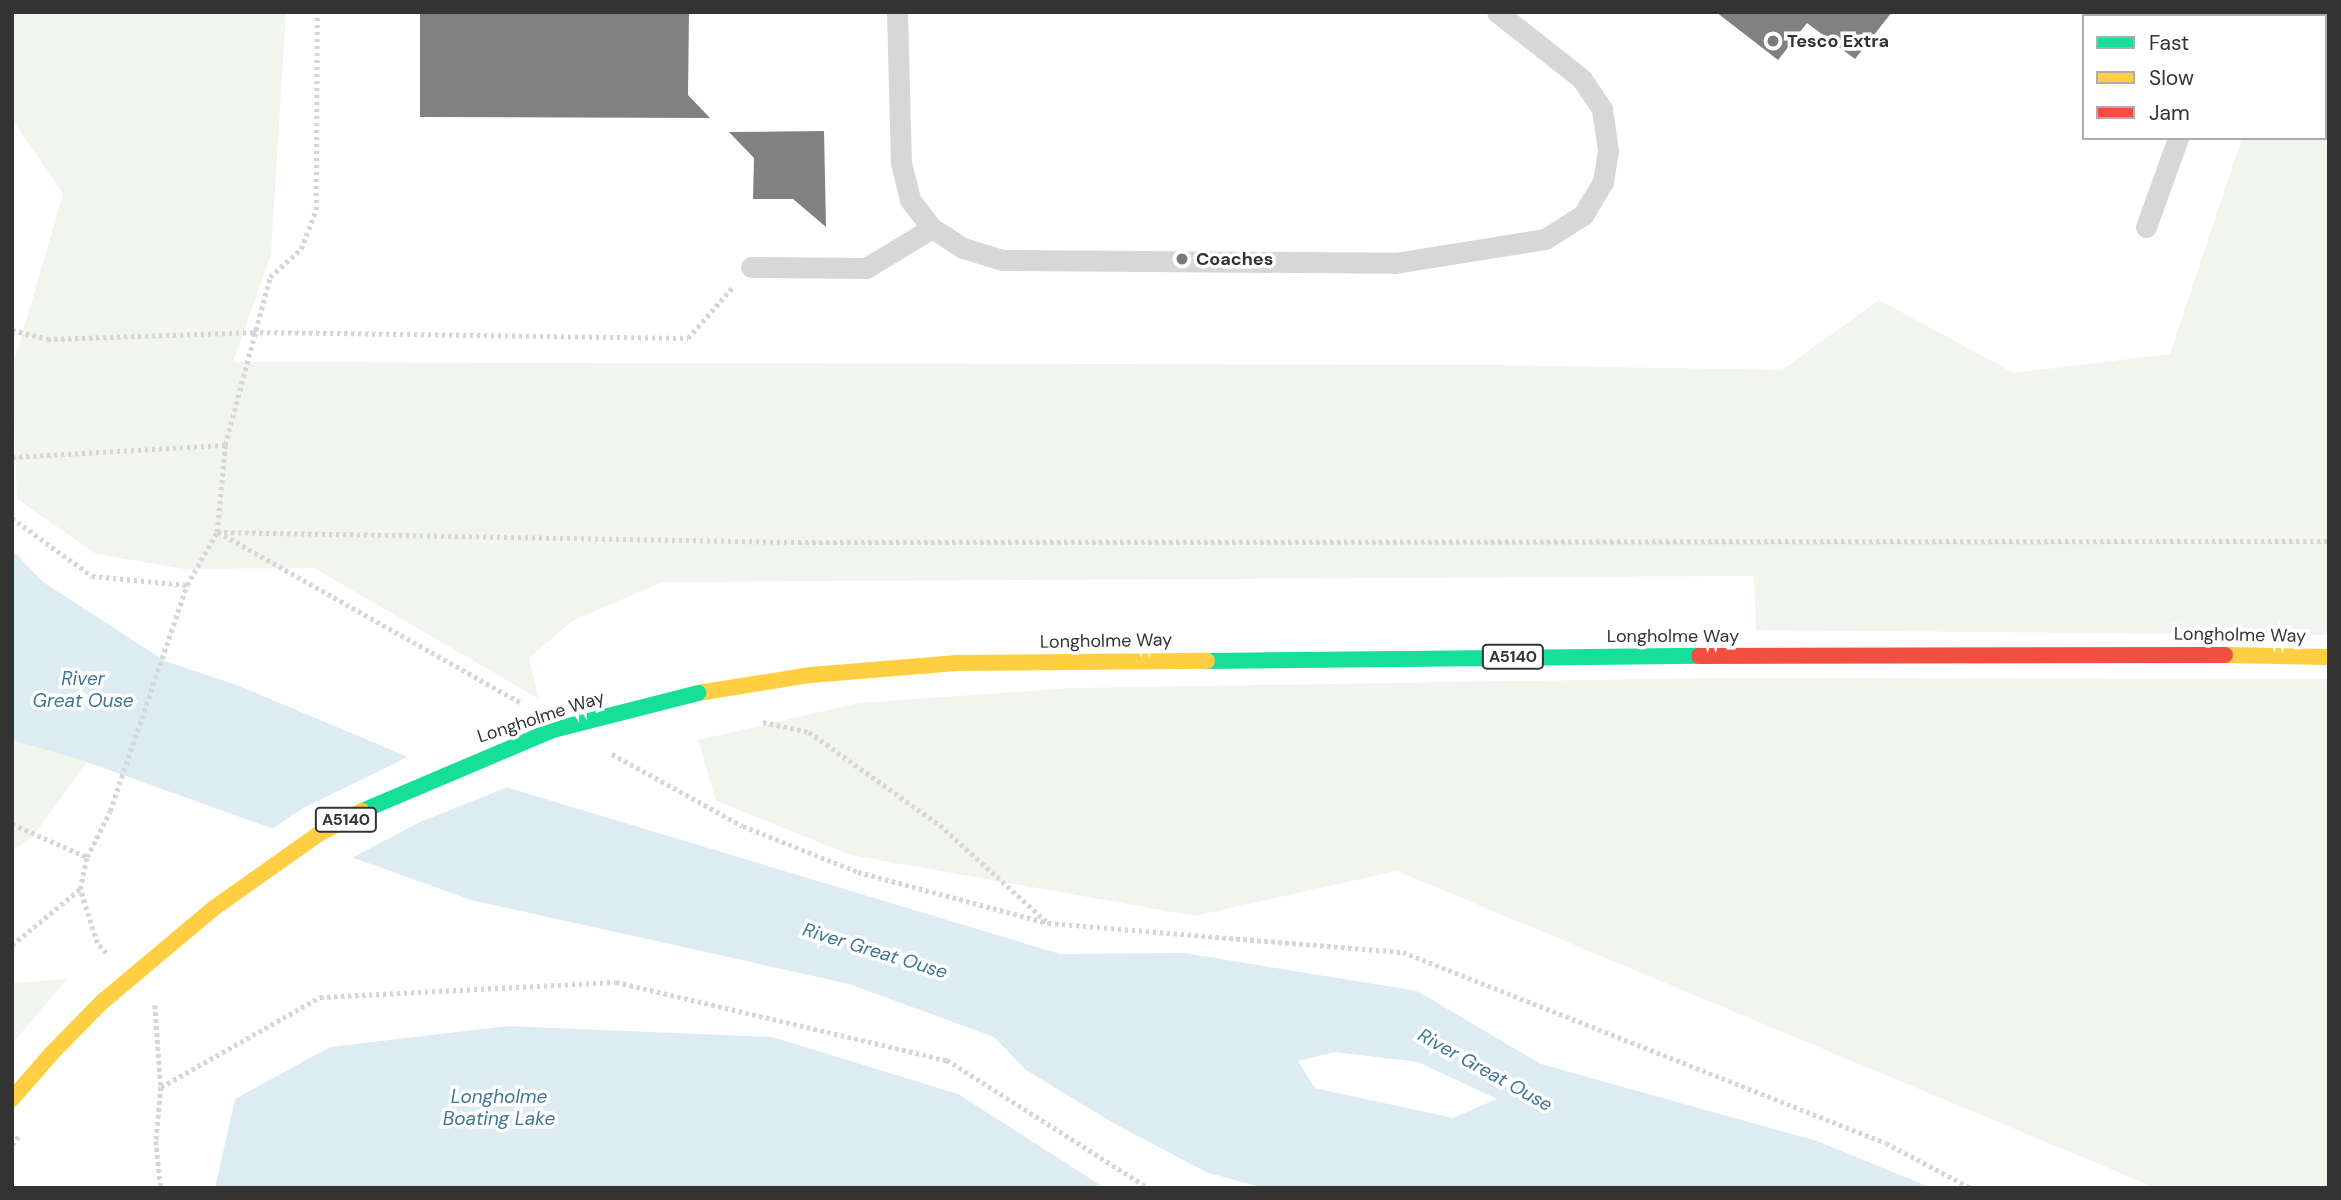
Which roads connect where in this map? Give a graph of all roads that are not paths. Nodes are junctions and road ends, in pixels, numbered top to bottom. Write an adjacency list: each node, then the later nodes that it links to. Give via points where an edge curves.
1 (897, 12): 5 (lane, via 901,163 910,201)
2 (1497, 12): 5 (lane, via 1582,79 1602,109 1608,150 1603,182 1583,215 1545,239 1395,264 1002,261 963,248)
3 (2177, 140): 4 (lane)
4 (2147, 227)
5 (932, 228): 6 (lane, via 866,268)
6 (751, 267)
7 (2329, 657): 8 (main road, Longholme Way / A5140, bridge, via 2055,654 957,663 811,675 698,693 553,730 494,751 339,824 214,908 102,1002)
8 (12, 1099)

